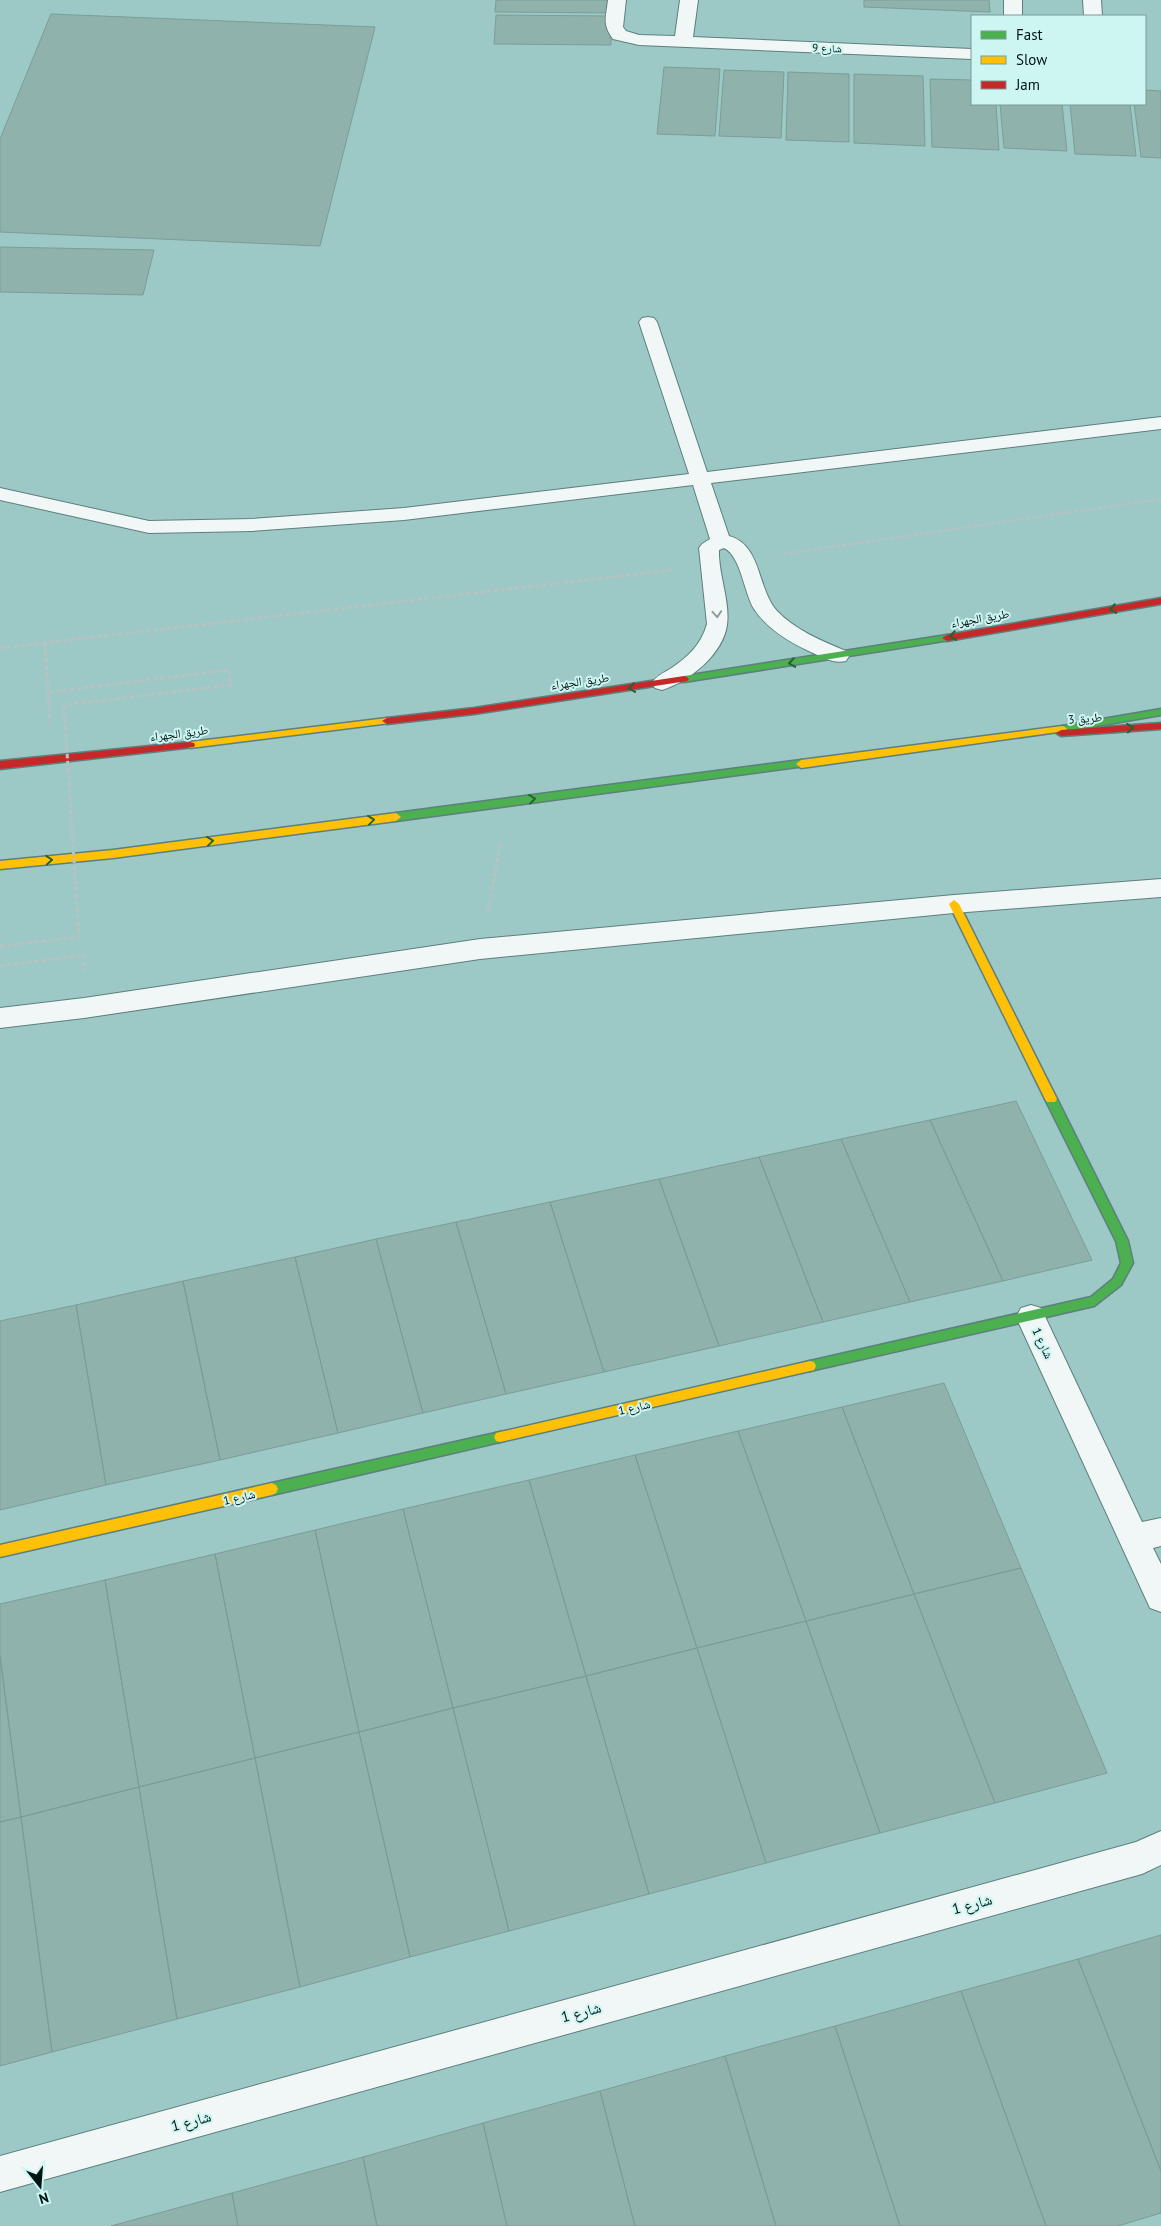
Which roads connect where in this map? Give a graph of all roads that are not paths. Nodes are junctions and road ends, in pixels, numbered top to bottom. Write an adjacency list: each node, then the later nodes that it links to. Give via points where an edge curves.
1 (617, 0): 7 (street, شارع 9, via 614,27 619,34 639,40)
2 (689, 0): 7 (street)
3 (1013, 0): 5 (street)
4 (1092, 0): 6 (street)
5 (1013, 15)
6 (1093, 15)
7 (683, 42): 8 (street, شارع 9)
8 (971, 54)
9 (648, 322): 11 (lane)
10 (1161, 423): 11 (lane)
11 (700, 480): 12 (lane, via 404,514 242,525 149,527); 13 (lane)
12 (0, 494)
13 (721, 541): 15 (lane, via 730,542 745,560 758,599 767,612 797,637); 16 (lane, one-way to 16, via 709,548 708,566 718,615 713,636 694,663)
14 (1161, 601): 15 (main road, طريق الجهراء, one-way to 15)
15 (839, 656): 16 (main road, طريق الجهراء, one-way to 16)
16 (662, 683): 20 (main road, طريق الجهراء, one-way to 20, via 454,713)
17 (1161, 712): 19 (main road)
18 (1161, 726): 19 (main road, طريق 3, one-way to 18)
19 (1012, 737): 21 (main road, one-way to 19, via 113,854)
20 (0, 765)
21 (0, 864)
22 (1161, 888): 23 (street)
23 (954, 904): 24 (street, via 480,949); 25 (main road, via 1112,1217 1127,1263 1117,1282 1094,1301)
24 (0, 1018)
25 (1031, 1317): 26 (street, شارع 1); 27 (main road, شارع 1)
26 (1148, 1535): 28 (street, شارع 1)
27 (0, 1551)
28 (1161, 1598)
29 (1161, 1847): 30 (street, شارع 1, via 1132,1860)
30 (0, 2174)

